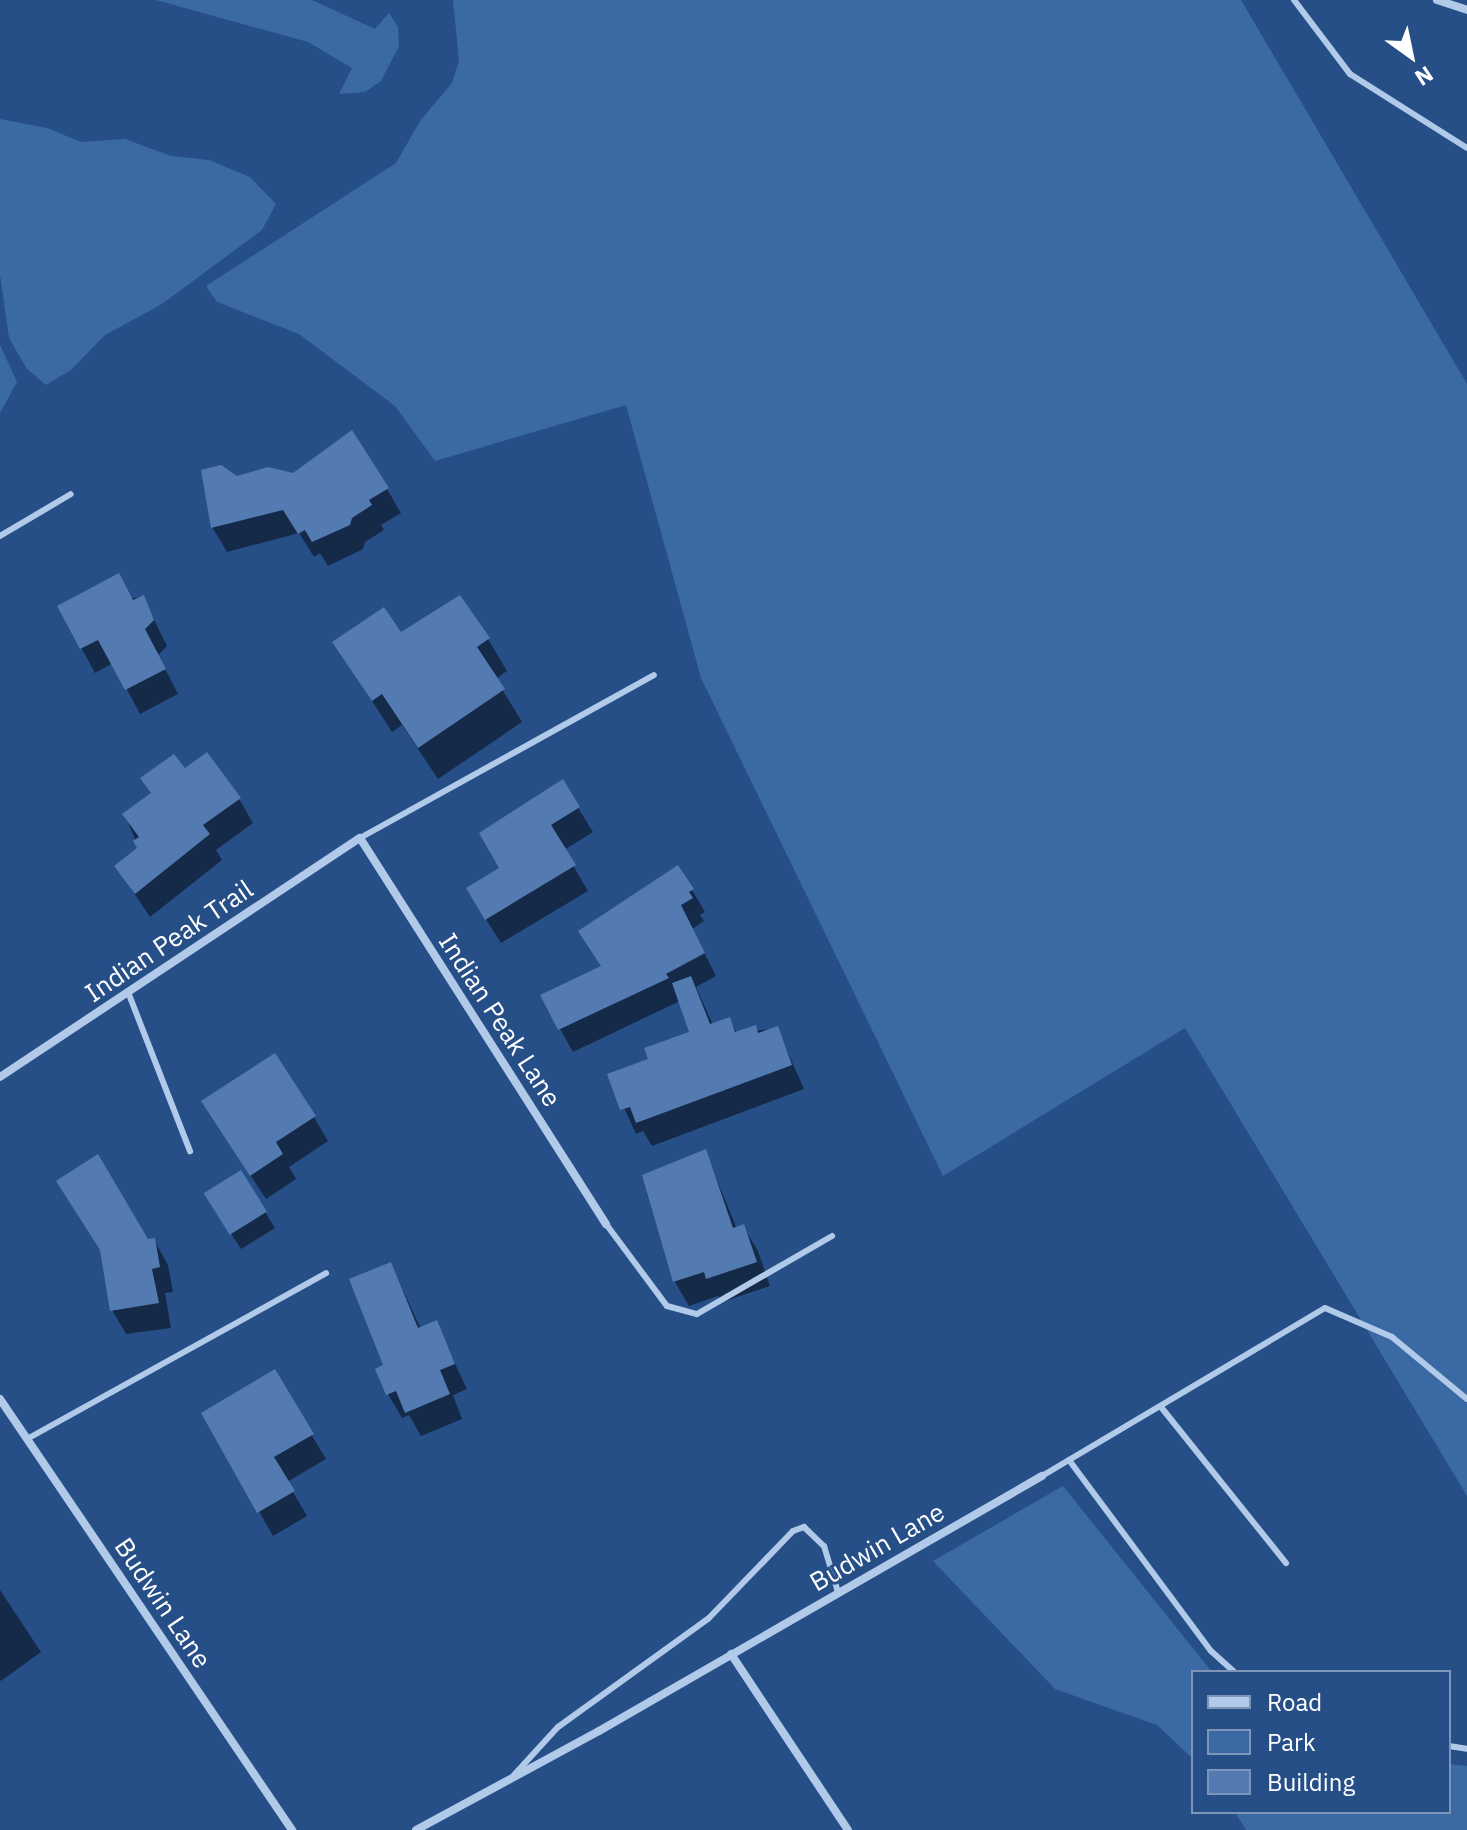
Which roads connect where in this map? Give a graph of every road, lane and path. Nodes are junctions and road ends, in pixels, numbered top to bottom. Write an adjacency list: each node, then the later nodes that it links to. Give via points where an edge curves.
1 (1294, 0): 4 (lane, via 1350,74)
2 (1437, 0): 3 (street)
3 (1467, 10)
4 (1467, 148)
5 (71, 494): 6 (lane)
6 (0, 536)
7 (654, 675): 8 (lane)
8 (360, 838): 9 (street, Indian Peak Trail); 12 (street, Indian Peak Lane)
9 (128, 992): 10 (street, Indian Peak Trail); 11 (lane)
10 (0, 1077)
11 (190, 1151)
12 (606, 1224): 13 (lane, via 667,1306 697,1314)
13 (832, 1236)
14 (326, 1273): 18 (lane)
15 (0, 1399): 18 (street, Budwin Lane)
16 (1467, 1399): 17 (lane, via 1392,1337 1325,1308)
17 (1161, 1407): 19 (lane); 21 (lane)
18 (27, 1439): 26 (street, Budwin Lane)
19 (1069, 1460): 20 (lane); 24 (lane, via 1202,1639)
20 (1042, 1476): 22 (street, Budwin Lane)
21 (1286, 1563)
22 (838, 1592): 23 (street, Budwin Lane); 25 (lane, via 824,1546 804,1527 793,1531 708,1619 558,1727)
23 (731, 1654): 25 (street, Budwin Lane); 28 (street)
24 (1232, 1670)
25 (513, 1777): 27 (street, Budwin Lane)
26 (292, 1830)
27 (416, 1830)
28 (848, 1830)

